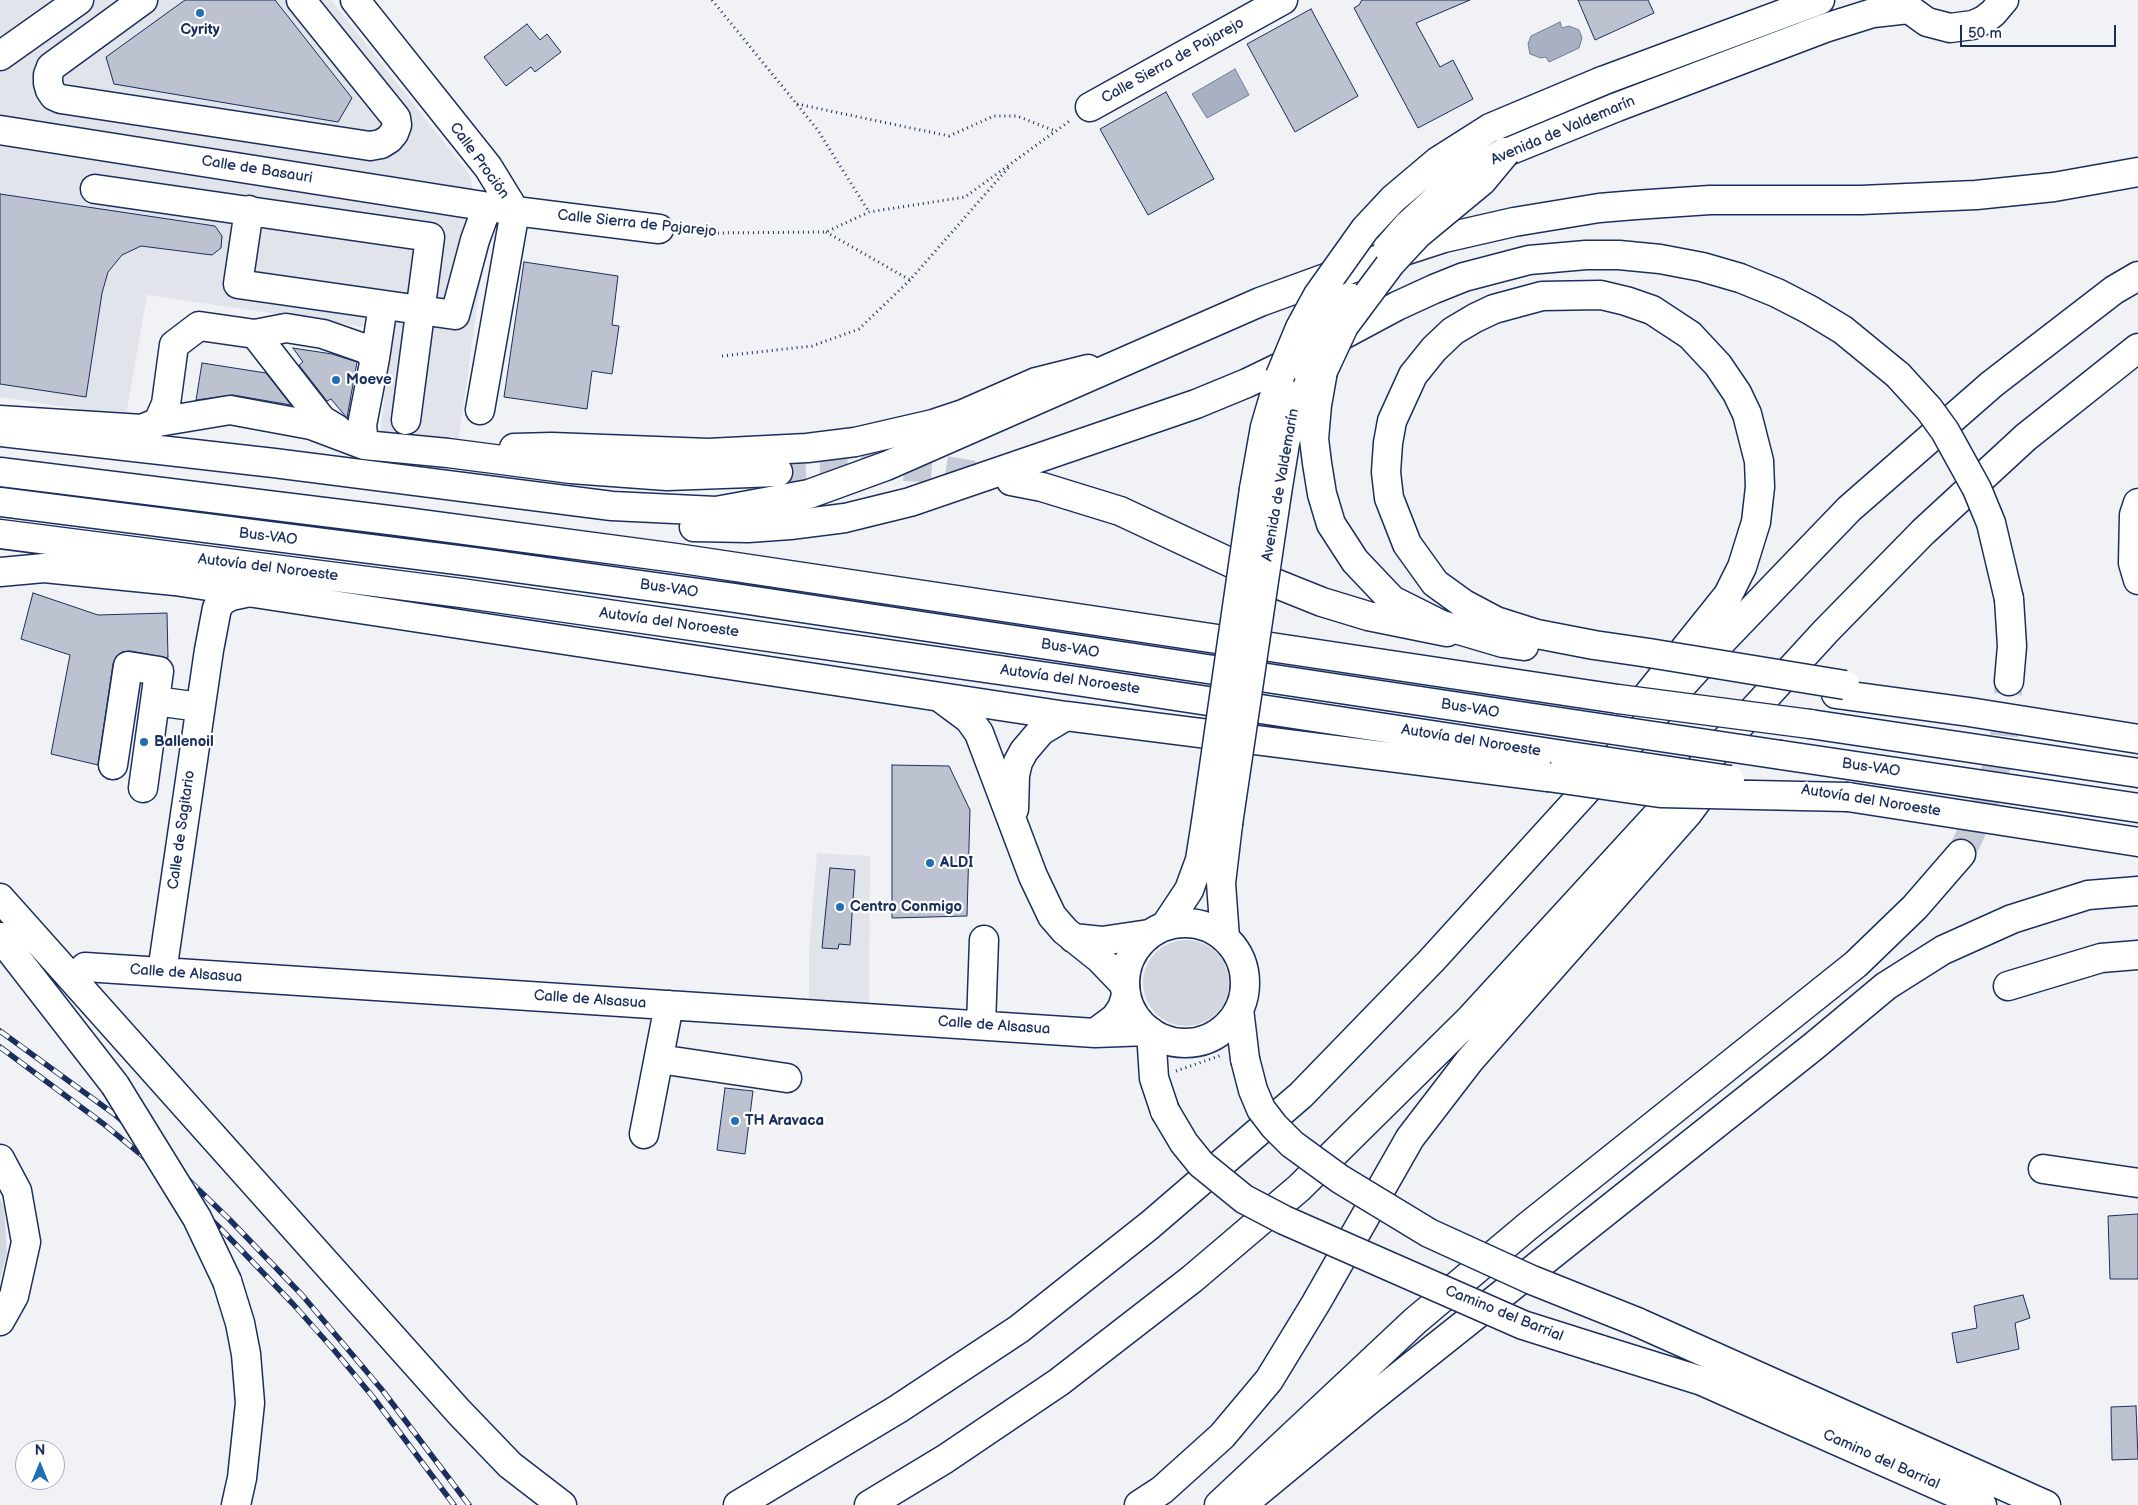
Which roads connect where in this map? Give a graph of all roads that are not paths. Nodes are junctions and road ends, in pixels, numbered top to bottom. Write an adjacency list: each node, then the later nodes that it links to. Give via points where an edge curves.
1 (79, 0): 9 (main road)
2 (143, 0): 3 (main road, via 51,67 48,83 54,96 370,146 381,144 394,133 396,118)
3 (301, 0)
4 (355, 0): 16 (main road, Calle Proción, via 488,168)
5 (1283, 0): 10 (main road, Calle Sierra de Pajarejo)
6 (1820, 0): 37 (main road, Avenida de Valdemarín, bridge, via 1602,81 1490,128 1438,161 1393,199 1365,228 1318,295 1300,328 1280,376 1265,427)
7 (2004, 0): 8 (main road, via 1984,20 1962,27 1938,26 1917,16)
8 (1905, 4): 25 (main road, Avenida de Valdemarín, bridge, via 1825,28 1506,152 1482,181 1418,234 1390,262)
9 (0, 56)
10 (1090, 107)
11 (0, 130): 14 (main road, Calle de Basauri)
12 (2138, 172): 24 (main road, via 2071,185 1976,195 1664,202 1598,208 1514,222 1444,238 1349,269 1260,302)
13 (95, 189): 15 (main road)
14 (487, 207): 16 (main road, Calle de Basauri); 20 (main road, via 474,240 455,315)
15 (249, 210): 19 (main road, via 238,284); 20 (main road, via 430,237)
16 (515, 211): 17 (main road, Calle Sierra de Pajarejo); 26 (main road, Calle Proción)
17 (659, 229)
18 (2138, 276): 70 (main road, via 2114,290 1992,384 1849,509 1722,640)
19 (383, 304): 20 (main road); 23 (main road)
20 (421, 310): 28 (main road)
21 (255, 334): 23 (main road, via 286,328 323,334 366,349); 29 (main road, via 199,326 174,345 166,404); 31 (main road, via 322,420)
22 (2138, 348): 44 (main road, via 2026,437 1923,532)
23 (376, 358): 31 (main road, via 362,425)
24 (1128, 359): 30 (main road, via 886,466 810,494 716,511 612,506); 33 (main road, via 1036,382 934,424 855,442 797,449 708,453 552,447)
25 (1315, 371): 37 (main road, Avenida de Valdemarín, via 1297,398 1285,443); 45 (main road, via 1314,439 1322,494 1331,524 1355,561 1392,600 1442,625)
26 (480, 410)
27 (0, 420): 29 (main road, via 142,429)
28 (406, 420)
29 (158, 422): 31 (main road, via 230,410 311,424)
30 (0, 432)
31 (364, 445): 33 (main road)
32 (0, 448): 47 (main road, bridge, via 321,483 644,525 790,526 846,518 910,502 1196,404 1248,383 1397,306 1464,277 1529,260 1586,255 1660,259 1740,278 1810,310 1842,330 1898,375 1924,404 1944,431 1977,489 1991,523 2009,599 2012,646)
33 (448, 453): 35 (main road, via 622,474 667,476)
34 (0, 472): 54 (main road, bridge, via 666,557)
35 (778, 472)
36 (1011, 481): 45 (main road, via 1120,511 1322,602 1368,616)
37 (1266, 491): 58 (main road, Avenida de Valdemarín, bridge)
38 (0, 502): 57 (main road, Bus-VAO, bridge, via 706,594)
39 (2138, 503): 42 (main road, via 2134,515 2134,563)
40 (0, 534): 56 (main road, Autovía del Noroeste, bridge, via 471,594 1073,680)
41 (0, 572): 43 (main road, via 44,568 100,572)
42 (2138, 580)
43 (250, 592): 48 (main road); 50 (main road, Calle de Sagitario, via 235,594 219,604)
44 (1826, 631): 90 (main road, via 1470,1019 1299,1188 1192,1279 1059,1382 945,1459); 91 (main road, via 1688,813 1470,1060 1410,1138 1269,1380 1222,1436 1162,1490)
45 (1503, 643): 46 (main road)
46 (1646, 659): 52 (main road, bridge, via 1841,690 1900,694 1970,712); 70 (main road, via 1537,634 1496,621 1435,583 1407,544 1389,498 1386,472 1392,421 1413,375 1434,349 1453,330 1494,309 1542,296 1601,295 1652,310 1690,335 1718,364 1747,414 1756,445 1760,487 1750,546 1728,595)
47 (2009, 681)
48 (939, 697): 51 (main road); 59 (main road, via 970,719 979,733)
49 (155, 701): 50 (main road); 53 (main road, via 159,671 128,666); 55 (main road)
50 (200, 707): 72 (main road, Calle de Sagitario)
51 (1066, 716): 56 (main road, bridge, via 1660,793); 59 (main road, via 1031,740 1018,762)
52 (2138, 739)
53 (113, 765)
54 (2138, 773)
55 (143, 788)
56 (1848, 798): 60 (main road, Autovía del Noroeste)
57 (2138, 808)
58 (1217, 823): 64 (main road, Avenida de Valdemarín, via 1189,890); 66 (main road, Avenida de Valdemarín)
59 (1014, 825): 65 (main road, via 1042,897 1058,924)
60 (2138, 842)
61 (1961, 854): 92 (main road, via 1915,908 1856,964 1528,1226 1423,1315)
62 (2138, 891): 93 (main road, via 2088,895 2012,919 1943,950 1886,986)
63 (0, 898): 88 (main road, via 459,1412 510,1465)
64 (1157, 930): 65 (main road, via 1102,942); 66 (main road, via 1181,923 1197,924); 74 (main road, via 1134,951 1125,973)
65 (1073, 938): 74 (main road, via 1100,959)
66 (1225, 938): 76 (main road, via 1240,959 1244,971 1245,984)
67 (984, 940): 77 (main road)
68 (3, 944): 87 (main road, bridge, via 115,1085 197,1218 227,1281 246,1354 250,1403)
69 (2138, 955): 73 (main road, via 2101,958)
70 (1432, 960): 89 (main road, via 1301,1095 1150,1224 1019,1329 898,1409)
71 (85, 967): 72 (main road, Calle de Alsasua)
72 (162, 972): 75 (main road, Calle de Alsasua)
73 (2008, 986)
74 (1126, 991): 78 (main road, via 1131,1010); 79 (main road, via 1115,1018)
75 (669, 1005): 77 (main road, Calle de Alsasua); 80 (main road)
76 (1239, 1009): 78 (main road, via 1226,1026 1199,1041 1167,1040); 95 (main road, Camino del Barrial, bridge, via 1244,1053 1253,1090 1262,1109 1292,1144 1340,1179 1429,1232 1532,1280 1637,1322)
77 (981, 1025): 79 (main road, Calle de Alsasua)
78 (1150, 1031): 79 (main road, Calle de Alsasua); 94 (main road, Camino del Barrial, bridge, via 1154,1078 1164,1111 1200,1164 1244,1199 1284,1220 1523,1325 1702,1381)
79 (1094, 1033)
80 (659, 1059): 81 (main road); 82 (main road)
81 (787, 1078)
82 (644, 1134)
83 (0, 1159): 86 (main road, via 17,1191 26,1242 14,1296)
84 (2043, 1169): 85 (main road)
85 (2138, 1184)
86 (0, 1321)
87 (236, 1505)
88 (562, 1505)
89 (738, 1505)
90 (869, 1505)
91 (1139, 1505)
92 (1219, 1505)
93 (1242, 1505)
94 (1982, 1505)
95 (2046, 1505)

